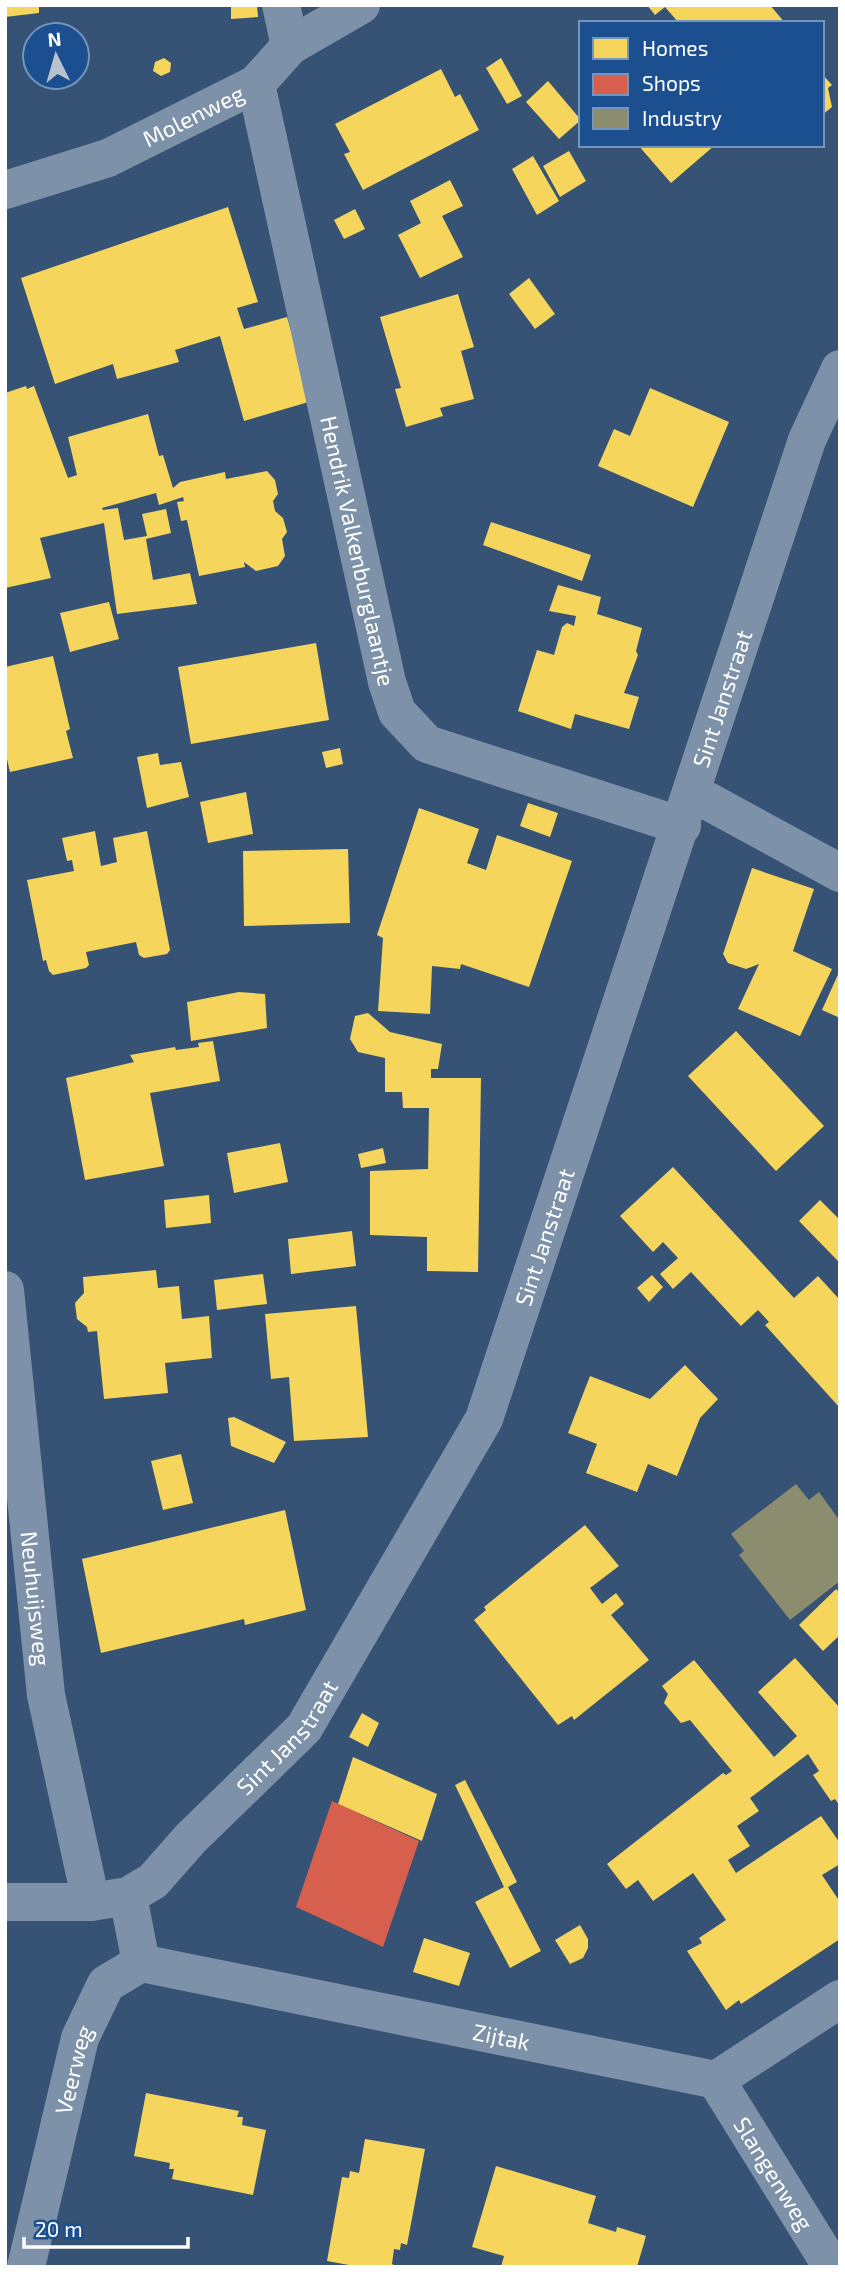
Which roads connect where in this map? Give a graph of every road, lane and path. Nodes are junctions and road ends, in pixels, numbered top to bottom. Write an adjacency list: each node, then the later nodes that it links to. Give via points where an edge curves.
1 (281, 5): 3 (street)
2 (361, 5): 3 (street, Molenweg)
3 (290, 46): 4 (street, Molenweg)
4 (256, 84): 5 (street, Molenweg, via 108,159); 7 (street, Hendrik Valkenburglaantje, via 397,712 427,744)
5 (5, 190)
6 (840, 369): 7 (street, Sint Janstraat, via 807,440)
7 (687, 809): 8 (street, Hendrik Valkenburglaantje); 10 (street, Sint Janstraat, via 484,1419 304,1728 153,1881)
8 (840, 873)
9 (5, 1290): 12 (street, Neuhuijsweg, via 46,1695)
10 (128, 1896): 12 (street, Sint Janstraat); 13 (street)
11 (5, 1902): 12 (street, Sint Janstraat)
12 (90, 1902)
13 (141, 1963): 15 (street, Zijtak); 16 (street, Veerweg, via 106,1984 80,2038)
14 (840, 1999): 15 (street)
15 (716, 2080): 17 (street, Slangenweg)
16 (26, 2267)
17 (832, 2267)

